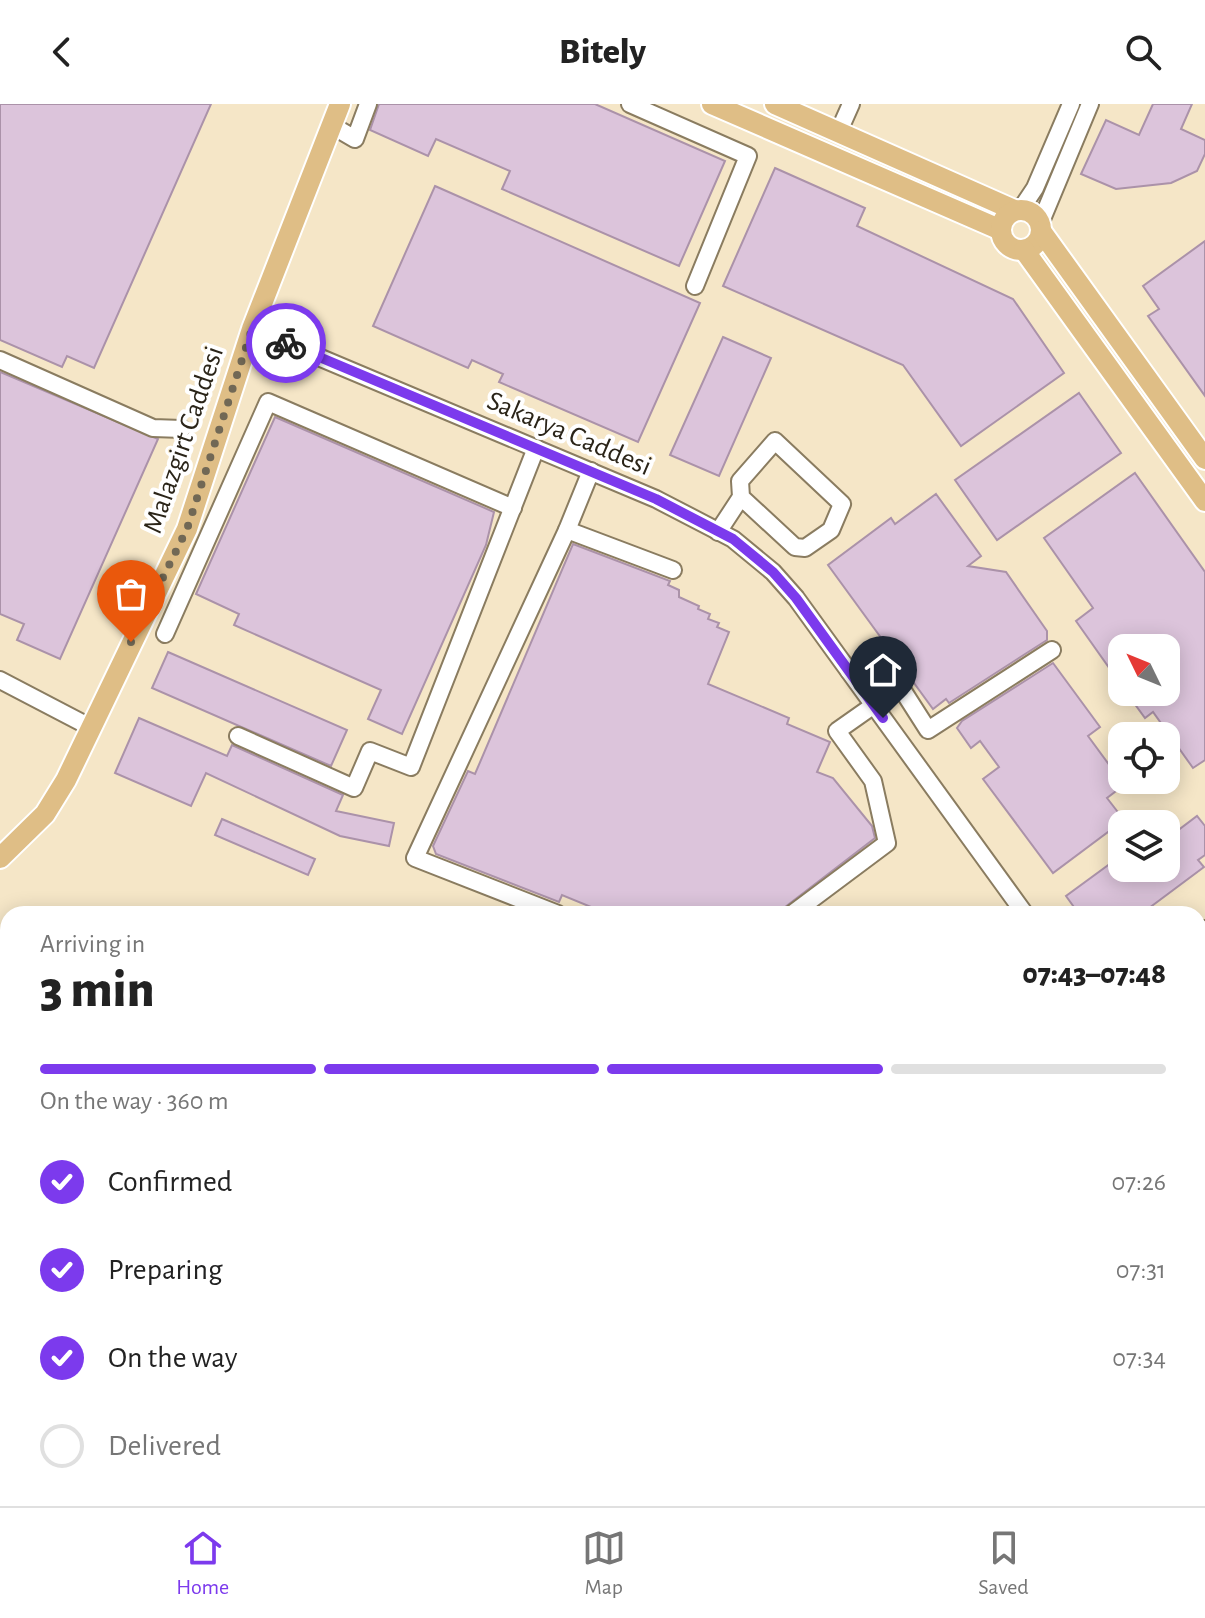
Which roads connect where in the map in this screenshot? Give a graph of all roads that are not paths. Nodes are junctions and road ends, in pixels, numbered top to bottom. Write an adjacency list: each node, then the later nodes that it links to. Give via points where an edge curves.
1 (340, 104): 10 (main road, Malazgirt Caddesi)
2 (368, 104): 10 (street, via 355,139)
3 (630, 104): 16 (street, via 748,156)
4 (712, 104): 14 (main road)
5 (775, 104): 9 (main road)
6 (851, 104): 11 (street)
7 (1071, 104): 12 (street, via 1035,188)
8 (1090, 104): 13 (street)
9 (816, 113): 11 (main road)
10 (331, 125): 17 (main road, Malazgirt Caddesi)
11 (839, 131): 12 (main road)
12 (1018, 210): 13 (main road, via 1033,213); 14 (main road, via 1004,218)
13 (1041, 227): 15 (main road, via 1036,243); 21 (main road)
14 (1001, 230): 15 (main road, via 1005,242)
15 (1024, 250): 24 (main road)
16 (695, 286)
17 (252, 329): 20 (street, Sakarya Caddesi); 34 (main road, Malazgirt Caddesi, via 187,529)
18 (0, 360): 19 (street, via 153,428)
19 (182, 429)
20 (536, 448): 22 (street, Sakarya Caddesi); 25 (street)
21 (1205, 459)
22 (591, 471): 26 (street); 27 (street, Sakarya Caddesi)
23 (741, 497): 23 (street, via 740,481 775,441 842,504 831,530 805,548 795,547); 27 (street)
24 (1205, 501)
25 (513, 508): 29 (street, via 268,402); 35 (street, via 411,767 370,751 354,788)
26 (567, 530): 28 (street); 37 (street, via 415,858)
27 (718, 532): 31 (street, Sakarya Caddesi, via 773,572)
28 (673, 570)
29 (165, 634)
30 (1052, 650): 31 (street, via 928,730 889,669)
31 (849, 671): 33 (street, Sakarya Caddesi)
32 (0, 680): 34 (street)
33 (874, 705): 38 (street, via 837,731 873,781 887,843); 39 (street, Sakarya Caddesi)
34 (90, 727): 36 (main road, Malazgirt Caddesi, via 45,814)
35 (238, 736)
36 (0, 858)
37 (538, 906)
38 (803, 906)
39 (1019, 906)

